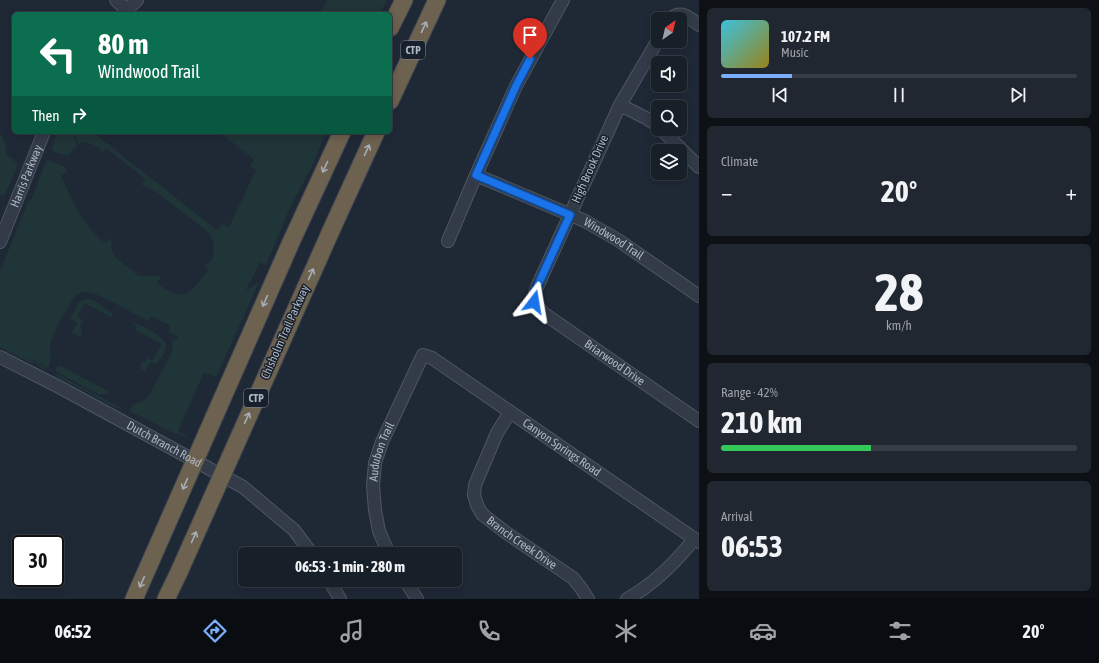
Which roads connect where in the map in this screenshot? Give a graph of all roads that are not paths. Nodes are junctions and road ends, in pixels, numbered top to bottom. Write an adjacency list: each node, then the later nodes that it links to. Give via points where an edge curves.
1 (116, 0): 6 (street)
2 (137, 0): 6 (street)
3 (404, 0): 8 (highway, CTP)
4 (437, 0): 11 (highway, CTP, one-way to 4)
5 (563, 0): 19 (street, via 516,86)
6 (125, 12)
7 (687, 15): 9 (street)
8 (392, 24)
9 (699, 25)
10 (653, 48): 12 (street, High Brook Drive)
11 (392, 97)
12 (620, 105): 13 (street); 20 (street, High Brook Drive)
13 (651, 121)
14 (43, 134): 21 (street, Harris Parkway)
15 (341, 134): 34 (highway, CTP, one-way to 34, bridge)
16 (375, 134): 35 (highway, Chisholm Trail Parkway / CTP, one-way to 16, bridge)
17 (668, 136): 18 (street)
18 (699, 167)
19 (476, 175): 20 (street, Windwood Trail); 22 (street)
20 (570, 215): 23 (street, Windwood Trail, via 618,240); 24 (street, High Brook Drive, via 534,293)
21 (1, 240)
22 (448, 241)
23 (699, 296)
24 (534, 302): 28 (street, Briarwood Drive, via 546,315)
25 (423, 355): 27 (street, Canyon Springs Road, via 432,358); 31 (street, Audubon Trail, via 382,442 375,463 375,510)
26 (0, 357): 30 (street, Dutch Branch Road, via 243,487 294,530)
27 (510, 412): 29 (street, Canyon Springs Road); 38 (street, Branch Creek Drive, via 497,433 475,485 477,505 482,514 505,532 573,578)
28 (699, 421)
29 (696, 540): 39 (street, via 659,576)
30 (307, 547)
31 (386, 547)
32 (333, 587): 36 (street)
33 (409, 587): 37 (street)
34 (134, 599)
35 (166, 599)
36 (340, 599)
37 (417, 599)
38 (588, 599)
39 (627, 599)

